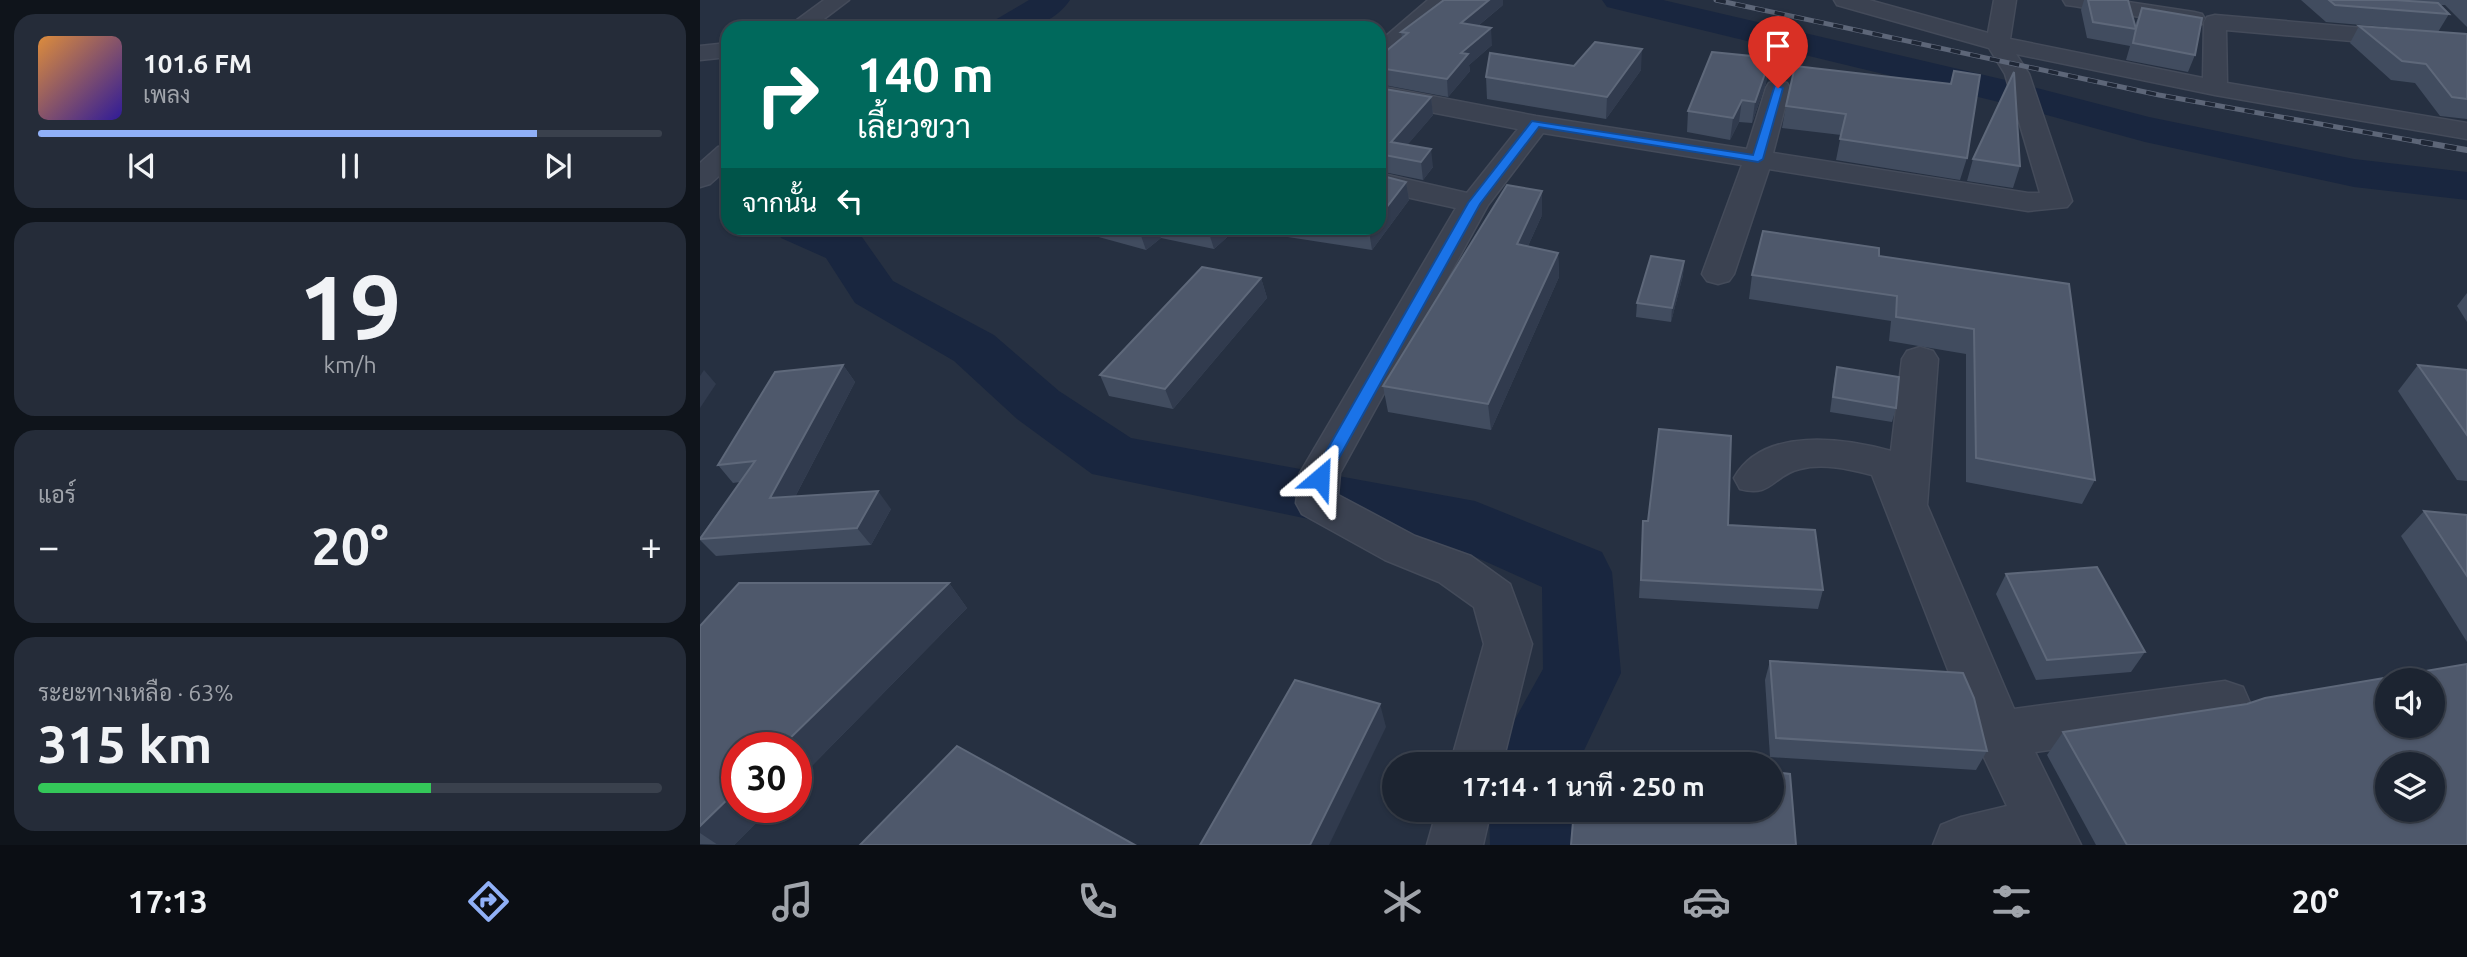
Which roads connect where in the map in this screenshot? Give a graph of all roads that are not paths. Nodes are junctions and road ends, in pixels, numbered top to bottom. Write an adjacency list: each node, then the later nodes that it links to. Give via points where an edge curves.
1 (838, 0): 7 (street)
2 (1441, 0): 11 (street)
3 (1844, 0): 9 (street)
4 (2005, 0): 9 (street)
5 (2074, 0): 6 (street)
6 (2212, 11): 10 (street); 15 (street)
7 (807, 21)
8 (2445, 22): 10 (street)
9 (1998, 43): 15 (street); 20 (street, via 2017,74 2057,201 2028,202)
10 (2467, 44)
11 (1386, 48)
12 (721, 51): 13 (street)
13 (700, 53)
14 (1778, 88): 20 (street)
15 (2215, 88): 18 (street)
16 (1386, 95): 17 (street)
17 (1536, 124): 20 (street); 23 (street)
18 (2467, 131)
19 (721, 159): 21 (street)
20 (1758, 159): 24 (street)
21 (700, 178)
22 (1386, 184): 23 (street)
23 (1474, 203): 30 (street, via 1318,491 1400,548 1455,569 1494,597 1508,644)
24 (1718, 274)
25 (1920, 359): 27 (street)
26 (1754, 478): 27 (street, via 1768,463 1794,454 1859,456 1888,465)
27 (1906, 505): 29 (street)
28 (2225, 703): 29 (street)
29 (1999, 734): 32 (street)
30 (1479, 752)
31 (1461, 822): 33 (street)
32 (2047, 835): 34 (street)
33 (1455, 845)
34 (1961, 845)

